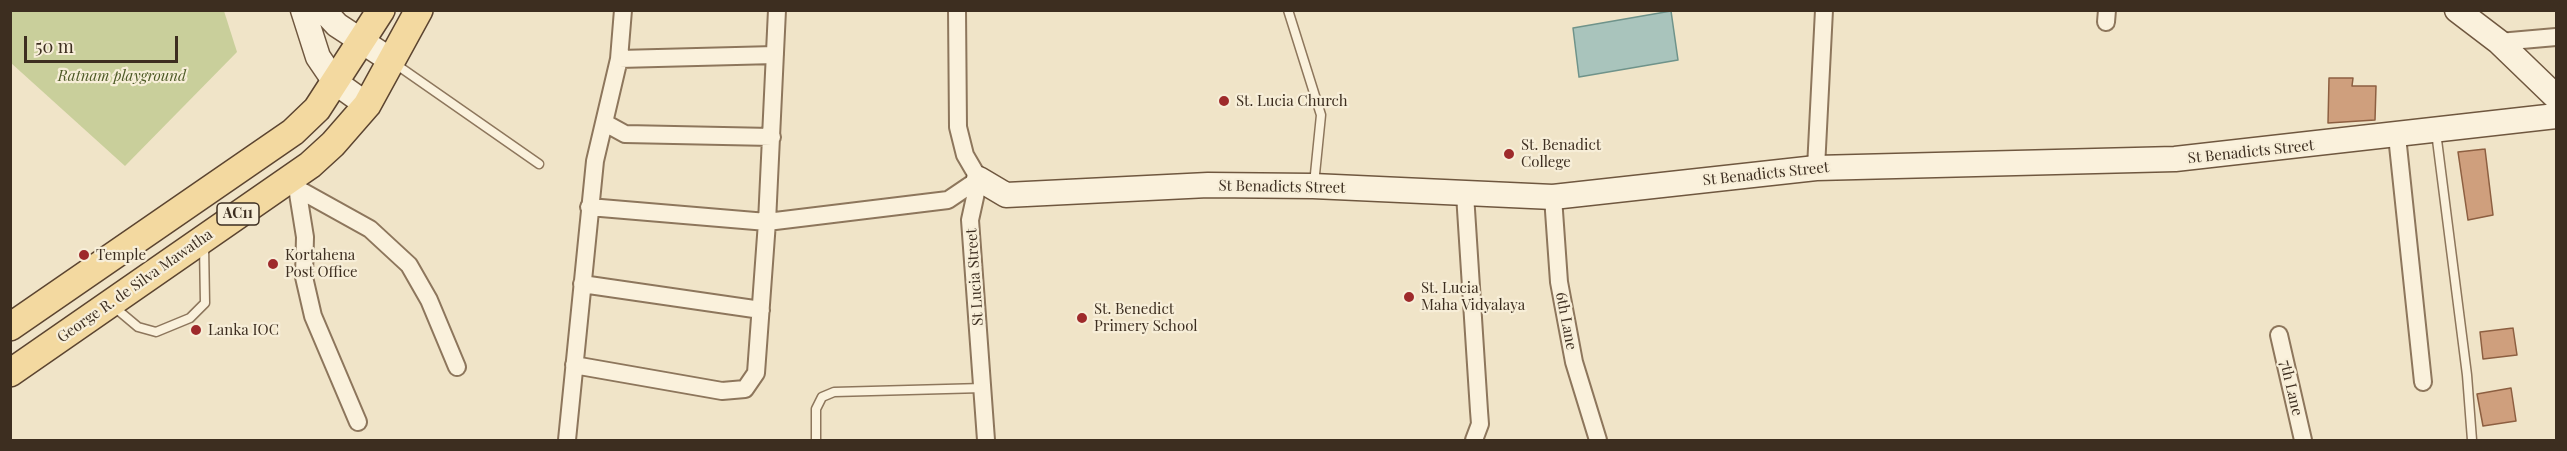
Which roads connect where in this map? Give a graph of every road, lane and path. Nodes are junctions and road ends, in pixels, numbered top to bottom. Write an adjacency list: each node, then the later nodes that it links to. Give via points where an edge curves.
1 (303, 10): 17 (street, via 318,57)
2 (323, 10): 13 (street)
3 (381, 10): 13 (main road, AC11)
4 (419, 10): 16 (main road, George R. de Silva Mawatha / AC11)
5 (623, 10): 15 (street)
6 (777, 10): 14 (street)
7 (957, 10): 27 (street, via 958,127 965,155)
8 (1288, 10): 29 (lane, via 1321,115)
9 (1824, 10): 26 (street)
10 (2457, 10): 12 (street)
11 (2556, 37): 12 (street)
12 (2499, 42): 18 (street)
13 (362, 43): 16 (street); 17 (main road, AC11)
14 (775, 55): 15 (street); 24 (street)
15 (619, 59): 21 (street)
16 (392, 61): 19 (main road, George R. de Silva Mawatha / AC11); 25 (lane)
17 (335, 82): 19 (street); 38 (main road, AC11, via 317,109 293,132)
18 (2556, 97)
19 (367, 105): 28 (main road, George R. de Silva Mawatha / AC11)
20 (2556, 116): 22 (street, St Benadicts Street)
21 (605, 123): 24 (street, via 625,134); 32 (street)
22 (2436, 131): 23 (street, St Benadicts Street); 52 (lane)
23 (2397, 136): 26 (street, St Benadicts Street, via 2175,159); 43 (street)
24 (772, 137): 33 (street)
25 (539, 164)
26 (1816, 168): 31 (street, St Benadicts Street)
27 (979, 179): 29 (street, St Benadicts Street, via 1006,195 1208,185); 33 (street, via 948,200); 44 (street, St Lucia Street, via 970,220)
28 (296, 182): 34 (main road, George R. de Silva Mawatha / AC11); 41 (street, via 370,229 409,265 429,300); 45 (street, via 305,237 304,278 311,306)
29 (1313, 186): 30 (street, St Benadicts Street)
30 (1465, 194): 31 (street, St Benadicts Street); 49 (street, via 1480,424)
31 (1553, 198): 50 (street, 6th Lane, via 1559,282 1574,362)
32 (589, 207): 33 (street); 35 (street)
33 (767, 222): 37 (street)
34 (203, 238): 36 (main road, George R. de Silva Mawatha / AC11); 36 (lane, via 204,303 190,318 156,332 138,327)
35 (582, 284): 37 (street); 40 (street)
36 (111, 304): 42 (main road, George R. de Silva Mawatha / AC11)
37 (760, 310): 40 (street, via 756,373 745,389 722,391)
38 (10, 327)
39 (2279, 335): 51 (street, 7th Lane)
40 (574, 366): 46 (street)
41 (457, 367)
42 (10, 373)
43 (2423, 382)
44 (983, 388): 47 (lane, via 834,392 822,397 816,409); 48 (street, St Lucia Street)
45 (358, 422)
46 (567, 441)
47 (816, 441)
48 (986, 441)
49 (1474, 441)
50 (1598, 441)
51 (2303, 441)
52 (2472, 441)

